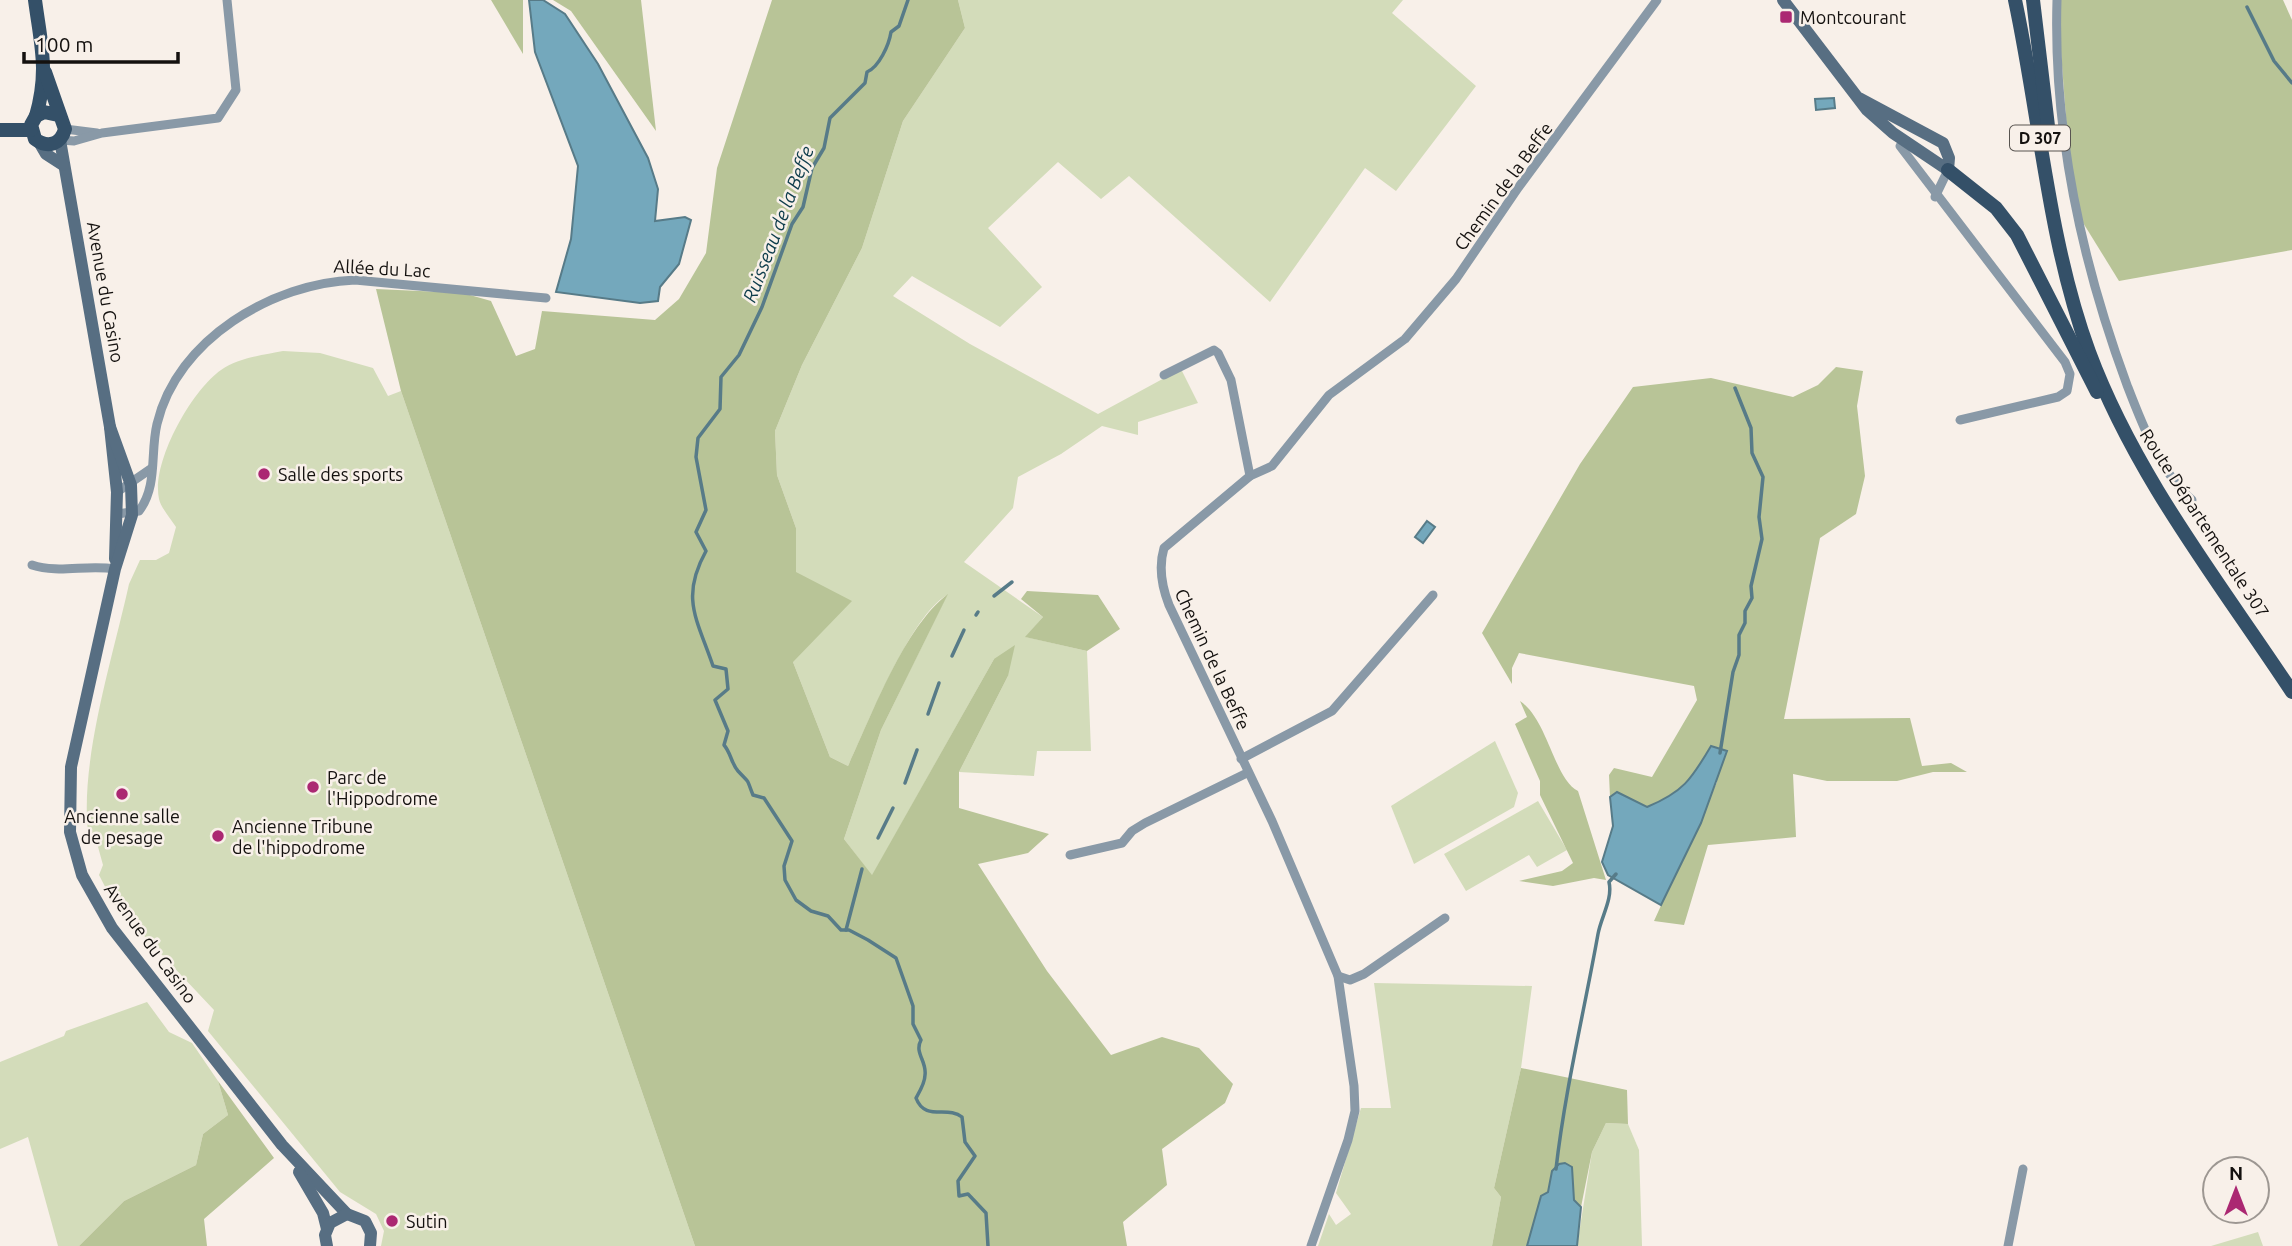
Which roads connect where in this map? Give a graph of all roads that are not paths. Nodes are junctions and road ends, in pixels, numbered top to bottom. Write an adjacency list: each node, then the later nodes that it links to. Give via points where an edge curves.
1 (35, 0): 8 (main road)
2 (227, 0): 12 (street, via 236,90 218,118 102,133 75,141)
3 (1657, 0): 23 (street, Chemin de la Beffe, via 1433,307 1392,350 1329,395 1272,466)
4 (1783, 0): 9 (street)
5 (2015, 0): 17 (main road, Route Départementale 307 / D 307)
6 (2033, 0): 17 (main road)
7 (2057, 0): 27 (street, via 2062,95 2075,200 2100,313 2149,438)
8 (45, 72): 11 (main road); 12 (main road)
9 (1859, 98): 15 (street, via 1879,122); 15 (street, via 1943,143)
10 (0, 130): 11 (main road)
11 (35, 130): 12 (main road, via 50,145); 12 (main road, via 44,112); 14 (street, via 46,154)
12 (61, 131): 14 (street, Avenue du Casino)
13 (1900, 146): 16 (street)
14 (63, 165): 21 (street, Avenue du Casino)
15 (1948, 170): 16 (street); 26 (main road, via 1996,208 2017,235 2118,435)
16 (1935, 196): 20 (street, via 2064,362 2070,383 2058,397)
17 (2067, 276): 26 (main road, Route Départementale 307 / D 307, via 2120,426)
18 (546, 298): 22 (street, Allée du Lac, via 355,279 325,281 262,303 235,318 173,382 157,424)
19 (1164, 375): 23 (street, via 1206,353 1218,353 1231,380)
20 (1960, 420)
21 (110, 426): 24 (street); 25 (street)
22 (152, 468): 24 (street); 29 (street, Allée du Lac, via 148,499)
23 (1250, 476): 34 (street, Chemin de la Beffe, via 1164,548 1161,559 1169,605)
24 (131, 485): 25 (street); 29 (street)
25 (117, 492): 28 (street)
26 (2164, 500): 33 (main road, Route Départementale 307 / D 307)
27 (2192, 500)
28 (117, 514): 29 (street); 31 (street)
29 (132, 515): 31 (street)
30 (32, 565): 31 (street, via 46,570)
31 (115, 569): 39 (street, Avenue du Casino, via 71,768 68,808 75,853 106,919)
32 (1433, 594): 34 (street, via 1332,711)
33 (2292, 692)
34 (1241, 759): 35 (street, Chemin de la Beffe)
35 (1247, 773): 36 (street, via 1145,823 1122,842); 38 (street, Chemin de la Beffe)
36 (1070, 855)
37 (1445, 918): 38 (street, via 1364,974 1350,980)
38 (1338, 976): 44 (street, Chemin de la Beffe, via 1355,1109)
39 (282, 1145): 41 (street); 42 (street, via 316,1198)
40 (2023, 1169): 45 (street)
41 (347, 1214): 42 (street, via 335,1219); 43 (street, via 365,1221 371,1233)
42 (326, 1241)
43 (370, 1246)
44 (1311, 1246)
45 (2008, 1246)

